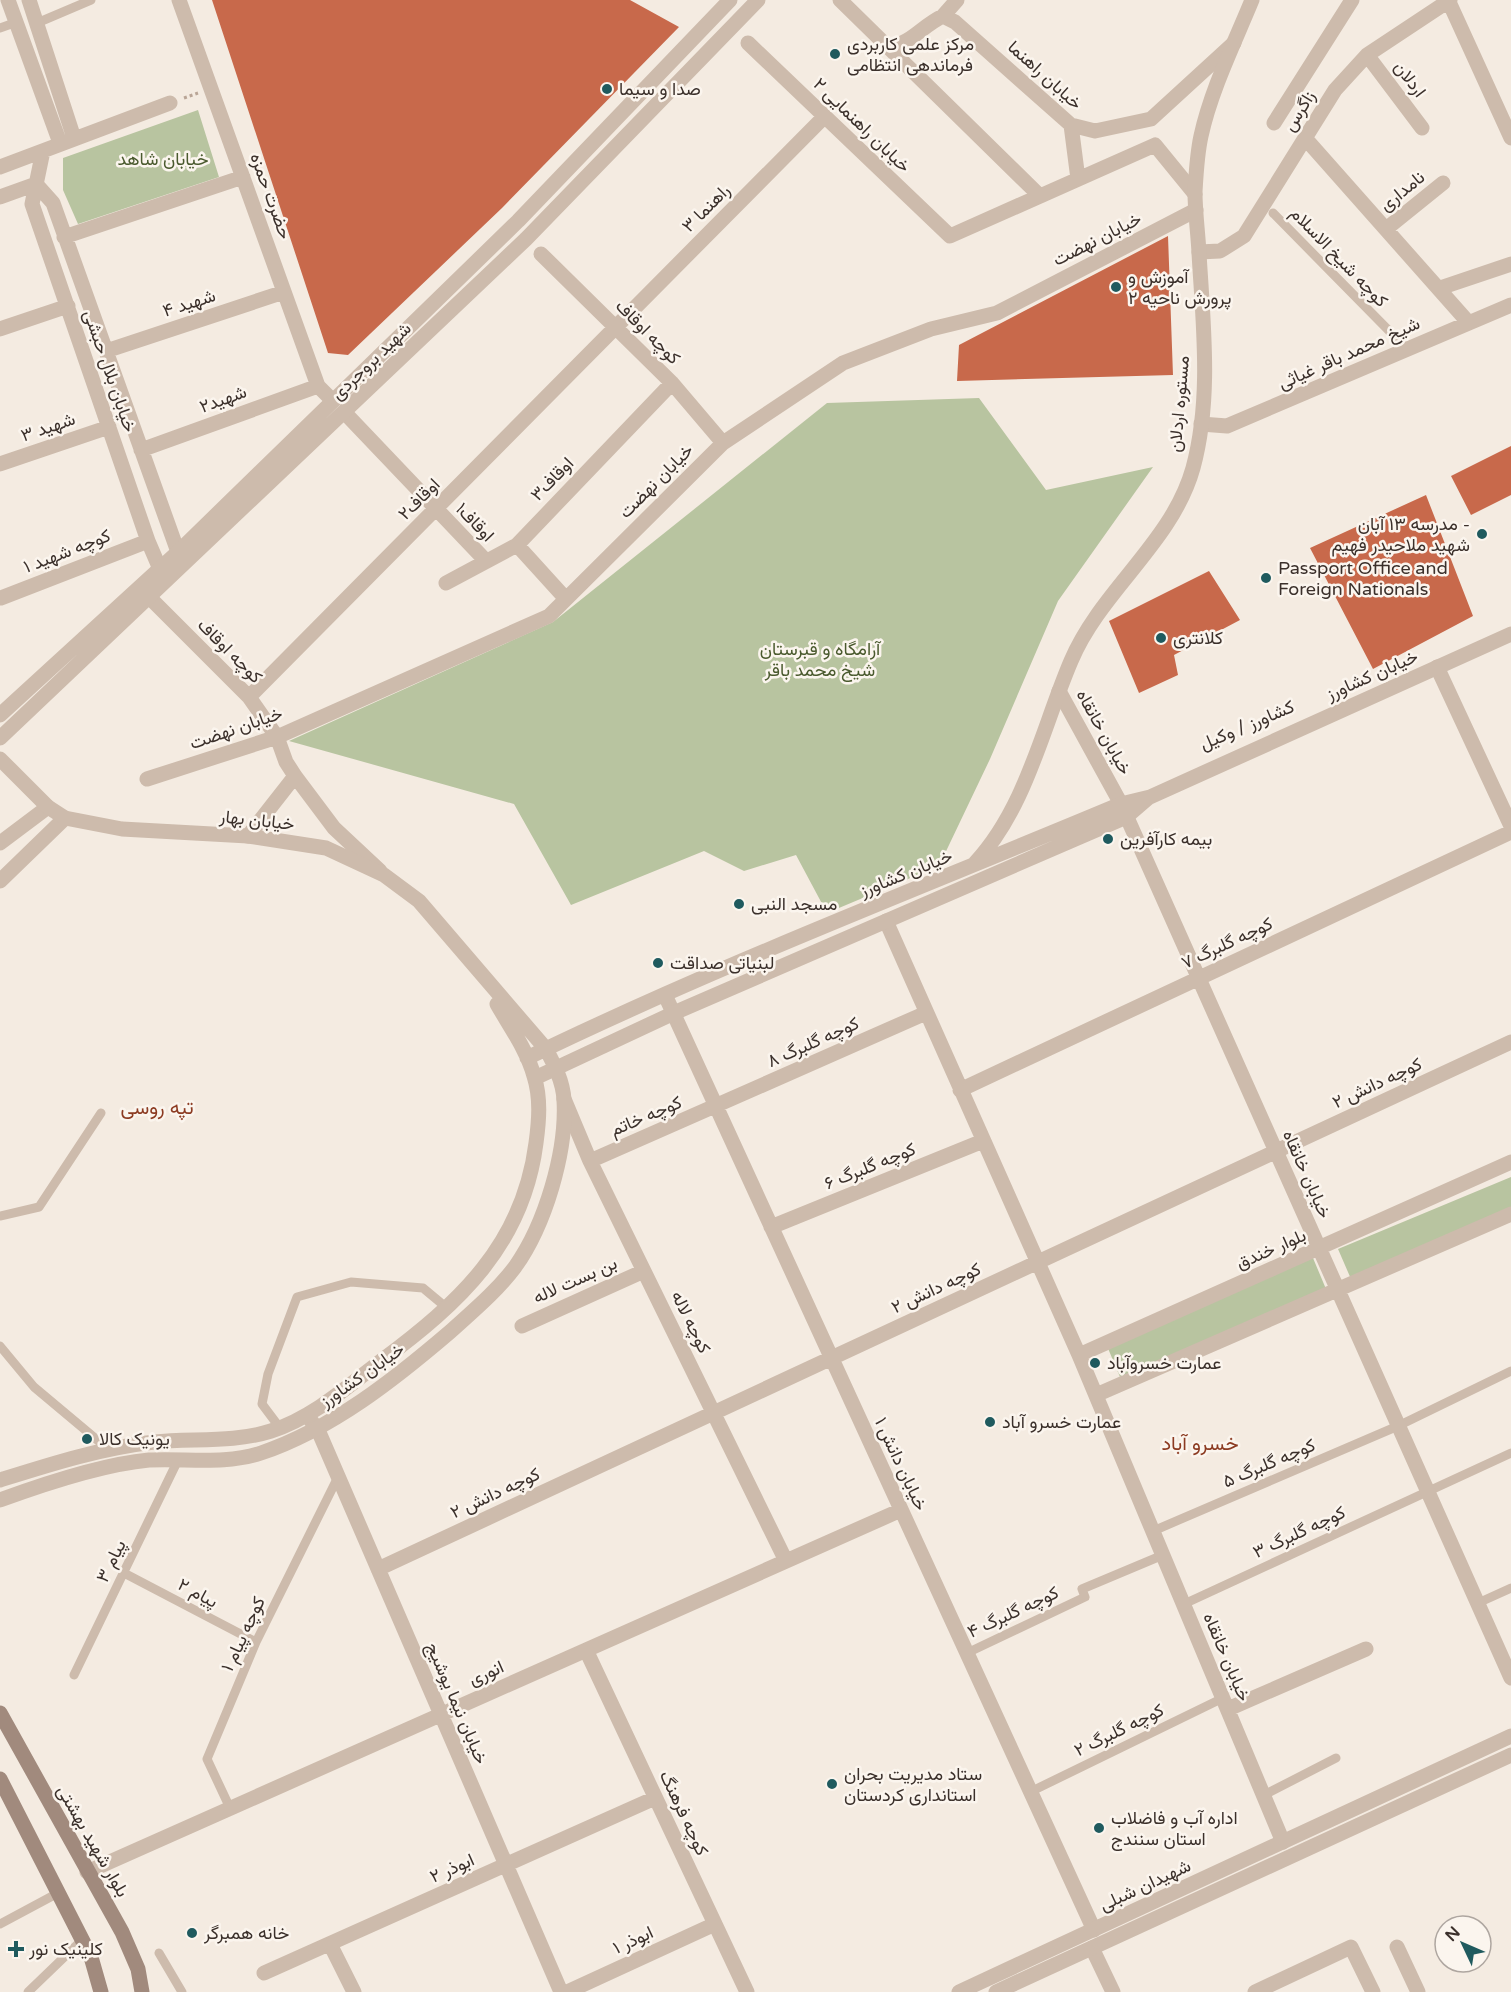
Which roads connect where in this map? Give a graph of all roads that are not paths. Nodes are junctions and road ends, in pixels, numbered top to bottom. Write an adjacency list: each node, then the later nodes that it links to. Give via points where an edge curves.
1 (8, 0): 13 (street)
2 (29, 0): 14 (street)
3 (91, 0): 14 (lane)
4 (179, 0): 30 (street, حضرت حمزه)
5 (730, 0): 55 (street, شهید بروجردی, via 518,221)
6 (758, 0): 56 (street, شهید بروجردی, via 526,239)
7 (840, 0): 18 (street)
8 (957, 0): 12 (street)
9 (1251, 0): 17 (street, مستوره اردلان)
10 (1352, 0): 22 (street)
11 (1449, 1): 19 (street, زاگرس); 26 (street)
12 (943, 16): 18 (street, via 906,43); 23 (street, خیابان راهنما, via 955,22)
13 (17, 22): 15 (lane); 27 (street)
14 (37, 23): 27 (street)
15 (0, 28)
16 (748, 43): 21 (street, خیابان راهنمایی ۲)
17 (1234, 43): 23 (street, خیابان راهنما, via 1152,119 1095,131); 34 (street, مستوره اردلان, via 1201,136)
18 (889, 48): 35 (street)
19 (1367, 55): 24 (street, اردلان); 25 (street, زاگرس, via 1335,90)
20 (170, 103): 27 (street)
21 (824, 117): 35 (street, خیابان راهنمایی ۲, via 950,236); 49 (street, راهنما ۳)
22 (1274, 123)
23 (1071, 125): 31 (street)
24 (1422, 128)
25 (1305, 138): 39 (street); 41 (street, زاگرس, via 1244,236 1221,251)
26 (1511, 138)
27 (67, 140): 28 (street)
28 (43, 151): 29 (street); 33 (street, خیابان بلال حبشی)
29 (0, 167)
30 (243, 177): 40 (street); 45 (street, حضرت حمزه)
31 (1078, 179): 34 (street, via 1155,145); 35 (street)
32 (1443, 183): 39 (street, نامداری)
33 (36, 184): 36 (street); 40 (street, خیابان بلال حبشی, via 53,203); 46 (street, خیابان بلال حبشی, via 32,204)
34 (1195, 194): 37 (street, مستوره اردلان)
35 (1040, 196)
36 (0, 197)
37 (1196, 210): 41 (street, مستوره اردلان); 59 (street, خیابان نهضت, via 997,313 931,329 843,363)
38 (1273, 213): 51 (lane, کوچه شیخ الاسلام)
39 (1386, 229): 44 (street)
40 (64, 237): 52 (street, خیابان بلال حبشی)
41 (1199, 252): 57 (street, مستوره اردلان, via 1205,370)
42 (541, 254): 49 (street, کوچه اوقاف)
43 (1511, 264): 44 (street)
44 (1440, 288): 48 (street)
45 (284, 292): 52 (street, شهید ۴); 54 (street, حضرت حمزه)
46 (68, 306): 50 (street); 58 (street, خیابان بلال حبشی)
47 (1511, 306): 48 (street, شیخ محمد باقر غیاثی)
48 (1468, 322): 51 (street, شیخ محمد باقر غیاثی)
49 (615, 327): 53 (street, کوچه اوقاف); 62 (street, اوقاف۲)
50 (0, 328)
51 (1407, 349): 57 (street, شیخ محمد باقر غیاثی, via 1227,426)
52 (106, 351): 60 (street, خیابان بلال حبشی)
53 (672, 383): 59 (street, کوچه اوقاف); 64 (street, اوقاف۳)
54 (318, 386): 55 (street, حضرت حمزه); 60 (street, شهید۲)
55 (333, 401): 56 (street, حضرت حمزه); 65 (street, شهید بروجردی)
56 (345, 413): 62 (street, اوقاف۱); 70 (street, شهید بروجردی)
57 (1201, 424): 75 (street, مستوره اردلان, via 1192,468 1178,504 1089,628)
58 (109, 427): 61 (street, شهید ۳); 63 (street, خیابان بلال حبشی)
59 (723, 443): 71 (street, خیابان نهضت)
60 (141, 450): 65 (street, خیابان بلال حبشی)
61 (0, 464)
62 (436, 510): 66 (street, اوقاف۱); 76 (street, اوقاف۲)
63 (148, 541): 67 (street, خیابان بلال حبشی); 69 (street, کوچه شهید ۱)
64 (517, 545): 66 (street, اوقاف۳); 71 (street)
65 (178, 552): 67 (street, شهید بروجردی)
66 (486, 561): 68 (street, اوقاف۳)
67 (160, 569): 77 (street, شهید بروجردی)
68 (446, 583)
69 (1, 598)
70 (150, 598): 76 (street, کوچه اوقاف); 79 (street, شهید بروجردی)
71 (566, 599): 78 (street, خیابان نهضت, via 549,616)
72 (1511, 626): 84 (street, کشاورز / وکیل)
73 (1511, 634): 74 (street, خیابان کشاورز)
74 (1437, 668): 84 (street, خیابان کشاورز); 86 (street)
75 (1059, 691): 84 (street, خیابان خانقاه); 90 (street, مستوره اردلان, via 1023,786)
76 (249, 696): 78 (street, کوچه اوقاف)
77 (0, 715)
78 (277, 737): 81 (street, کوچه اوقاف); 82 (street, خیابان نهضت)
79 (0, 738)
80 (0, 759): 83 (street, خیابان بهار)
81 (295, 776): 88 (street); 92 (street, کوچه اوقاف, via 334,828)
82 (147, 779)
83 (48, 807): 85 (street, خیابان بهار); 89 (street)
84 (1122, 807): 90 (street, کشاورز / وکیل); 91 (street, خیابان کشاورز); 94 (street, خیابان کشاورز); 96 (street, خیابان خانقاه)
85 (64, 818): 88 (street, خیابان بهار, via 122,829); 93 (street)
86 (1511, 826)
87 (1511, 832): 96 (street, کوچه گلبرگ ۷)
88 (248, 836): 92 (street, خیابان بهار, via 326,848)
89 (0, 843)
90 (992, 844): 91 (street, مستوره اردلان)
91 (971, 867): 97 (street, خیابان کشاورز)
92 (384, 875): 95 (street, خیابان بهار, via 418,901)
93 (0, 881)
94 (885, 921): 98 (street, خیابان کشاورز); 99 (street, خیابان خانقاه)
95 (483, 978): 101 (street, خیابان بهار); 102 (street, خیابان بهار)
96 (1198, 978): 105 (street, کوچه گلبرگ ۷); 110 (street, خیابان خانقاه)
97 (665, 995): 98 (street, خیابان دانش ۱); 101 (street, خیابان کشاورز)
98 (674, 1013): 103 (street, خیابان کشاورز); 107 (street, خیابان دانش ۱)
99 (926, 1013): 105 (street, خیابان خانقاه); 107 (street, کوچه گلبرگ ۸)
100 (1511, 1042): 110 (street, کوچه دانش ۲)
101 (546, 1049): 102 (street, خیابان کشاورز); 103 (street, خیابان کشاورز)
102 (527, 1058): 104 (street, خیابان کشاورز)
103 (557, 1070): 104 (street, خیابان کشاورز); 106 (street, خیابان کشاورز)
104 (535, 1078): 120 (street, خیابان کشاورز, via 540,1117 533,1166 521,1207 502,1245)
105 (960, 1090): 109 (street, خیابان خانقاه)
106 (564, 1099): 111 (street, کوچه لاله); 131 (street, خیابان کشاورز, via 561,1139 547,1203 531,1241 514,1267 491,1295 420,1358)
107 (716, 1106): 111 (street, کوچه خاتم); 115 (street, خیابان دانش ۱)
108 (101, 1113): 114 (lane, via 39,1207)
109 (983, 1141): 115 (street, کوچه گلبرگ ۶); 117 (street, خیابان خانقاه)
110 (1276, 1152): 116 (street, خیابان خانقاه); 117 (street, کوچه دانش ۲)
111 (590, 1161): 118 (street, کوچه لاله)
112 (1511, 1162): 116 (street, بلوار خندق)
113 (1511, 1214): 119 (street)
114 (0, 1216)
115 (771, 1227): 124 (street, خیابان دانش ۱)
116 (1320, 1249): 119 (street, خیابان خانقاه); 123 (street, بلوار خندق)
117 (1036, 1263): 123 (street, خیابان خانقاه); 124 (street, کوچه دانش ۲)
118 (644, 1271): 121 (street, بن بست لاله); 127 (street, کوچه لاله)
119 (1337, 1289): 126 (street); 129 (street, خیابان خانقاه)
120 (447, 1308): 128 (street, خیابان کشاورز); 130 (lane, via 423,1288 351,1282 297,1297 268,1374 262,1404)
121 (522, 1326)
122 (0, 1346): 132 (lane, via 34,1387)
123 (1079, 1355): 126 (street, خیابان خانقاه)
124 (832, 1358): 127 (street, کوچه دانش ۲); 139 (street, خیابان دانش ۱)
125 (1511, 1371): 129 (lane, کوچه گلبرگ ۵)
126 (1096, 1395): 140 (street, خیابان خانقاه)
127 (714, 1413): 142 (street, کوچه لاله); 143 (street, کوچه دانش ۲)
128 (308, 1415): 130 (street, خیابان کشاورز); 131 (street, خیابان نیما یوشیج)
129 (1398, 1426): 137 (street, خیابان خانقاه); 140 (lane, کوچه گلبرگ ۵)
130 (280, 1428): 132 (street, خیابان کشاورز, via 247,1437)
131 (318, 1430): 134 (street, خیابان کشاورز, via 259,1454); 135 (street, خیابان نیما یوشیج)
132 (108, 1449): 136 (street, خیابان کشاورز)
133 (1511, 1453): 137 (lane, کوچه گلبرگ ۳)
134 (178, 1460): 138 (street, خیابان کشاورز, via 128,1463); 144 (lane, پیام ۳)
135 (338, 1477): 143 (street, خیابان نیما یوشیج); 148 (lane, کوچه پیام ۱)
136 (0, 1480)
137 (1427, 1490): 146 (street, خیابان خانقاه); 147 (lane, کوچه گلبرگ ۳)
138 (0, 1500)
139 (901, 1510): 142 (street, انوری); 151 (street, خیابان دانش ۱)
140 (1153, 1531): 141 (street, خیابان خانقاه)
141 (1163, 1555): 147 (street, خیابان خانقاه); 151 (lane, کوچه گلبرگ ۴, via 1082,1589 1084,1597)
142 (786, 1561): 150 (street, انوری)
143 (378, 1569): 156 (street, خیابان نیما یوشیج)
144 (124, 1573): 148 (lane, پیام ۲); 152 (lane, پیام ۳)
145 (1511, 1588): 146 (lane)
146 (1478, 1603): 153 (street, خیابان خانقاه)
147 (1184, 1604): 154 (street, خیابان خانقاه)
148 (256, 1642): 164 (lane, کوچه پیام ۱, via 207,1759)
149 (1366, 1649): 154 (street)
150 (586, 1650): 156 (street, انوری); 163 (street, کوچه فرهنگ)
151 (967, 1653): 161 (street, خیابان دانش ۱)
152 (74, 1675)
153 (1511, 1678)
154 (1225, 1703): 161 (lane, کوچه گلبرگ ۲); 162 (street, خیابان خانقاه)
155 (0, 1713): 167 (main road, بلوار شهید بهشتی)
156 (441, 1715): 164 (street, انوری); 166 (street, خیابان نیما یوشیج)
157 (1511, 1736): 165 (street, شهیدان شبلی)
158 (1511, 1755): 175 (street, شهیدان شبلی)
159 (1336, 1758): 162 (lane)
160 (0, 1779): 168 (main road)
161 (1030, 1792): 171 (street, خیابان دانش ۱)
162 (1264, 1795): 165 (street, خیابان خانقاه)
163 (655, 1798): 166 (street, ابوذر ۲); 170 (street, کوچه فرهنگ)
164 (230, 1808): 167 (street, انوری)
165 (1283, 1842): 171 (street, شهیدان شبلی)
166 (506, 1865): 173 (street, ابوذر ۲); 183 (street, خیابان نیما یوشیج)
167 (87, 1872): 180 (main road, بلوار شهید بهشتی, via 122,1932 138,1969)
168 (58, 1893): 169 (lane); 172 (main road)
169 (0, 1924)
170 (715, 1924): 184 (street, ابوذر ۱); 185 (street, کوچه فرهنگ)
171 (1094, 1930): 186 (street, شهیدان شبلی)
172 (82, 1940): 178 (lane); 179 (main road)
173 (330, 1944): 177 (street, ابوذر ۲); 182 (street)
174 (1397, 1947): 191 (street)
175 (1092, 1948): 187 (street, شهیدان شبلی); 188 (street)
176 (159, 1953): 181 (lane)
177 (264, 1973)
178 (28, 1992)
179 (101, 1992)
180 (142, 1992)
181 (182, 1992)
182 (354, 1992)
183 (561, 1992)
184 (567, 1992)
185 (747, 1992)
186 (958, 1992)
187 (996, 1992)
188 (1113, 1992)
189 (1255, 1992): 190 (street, via 1351,1947)
190 (1373, 1992)
191 (1418, 1992)

